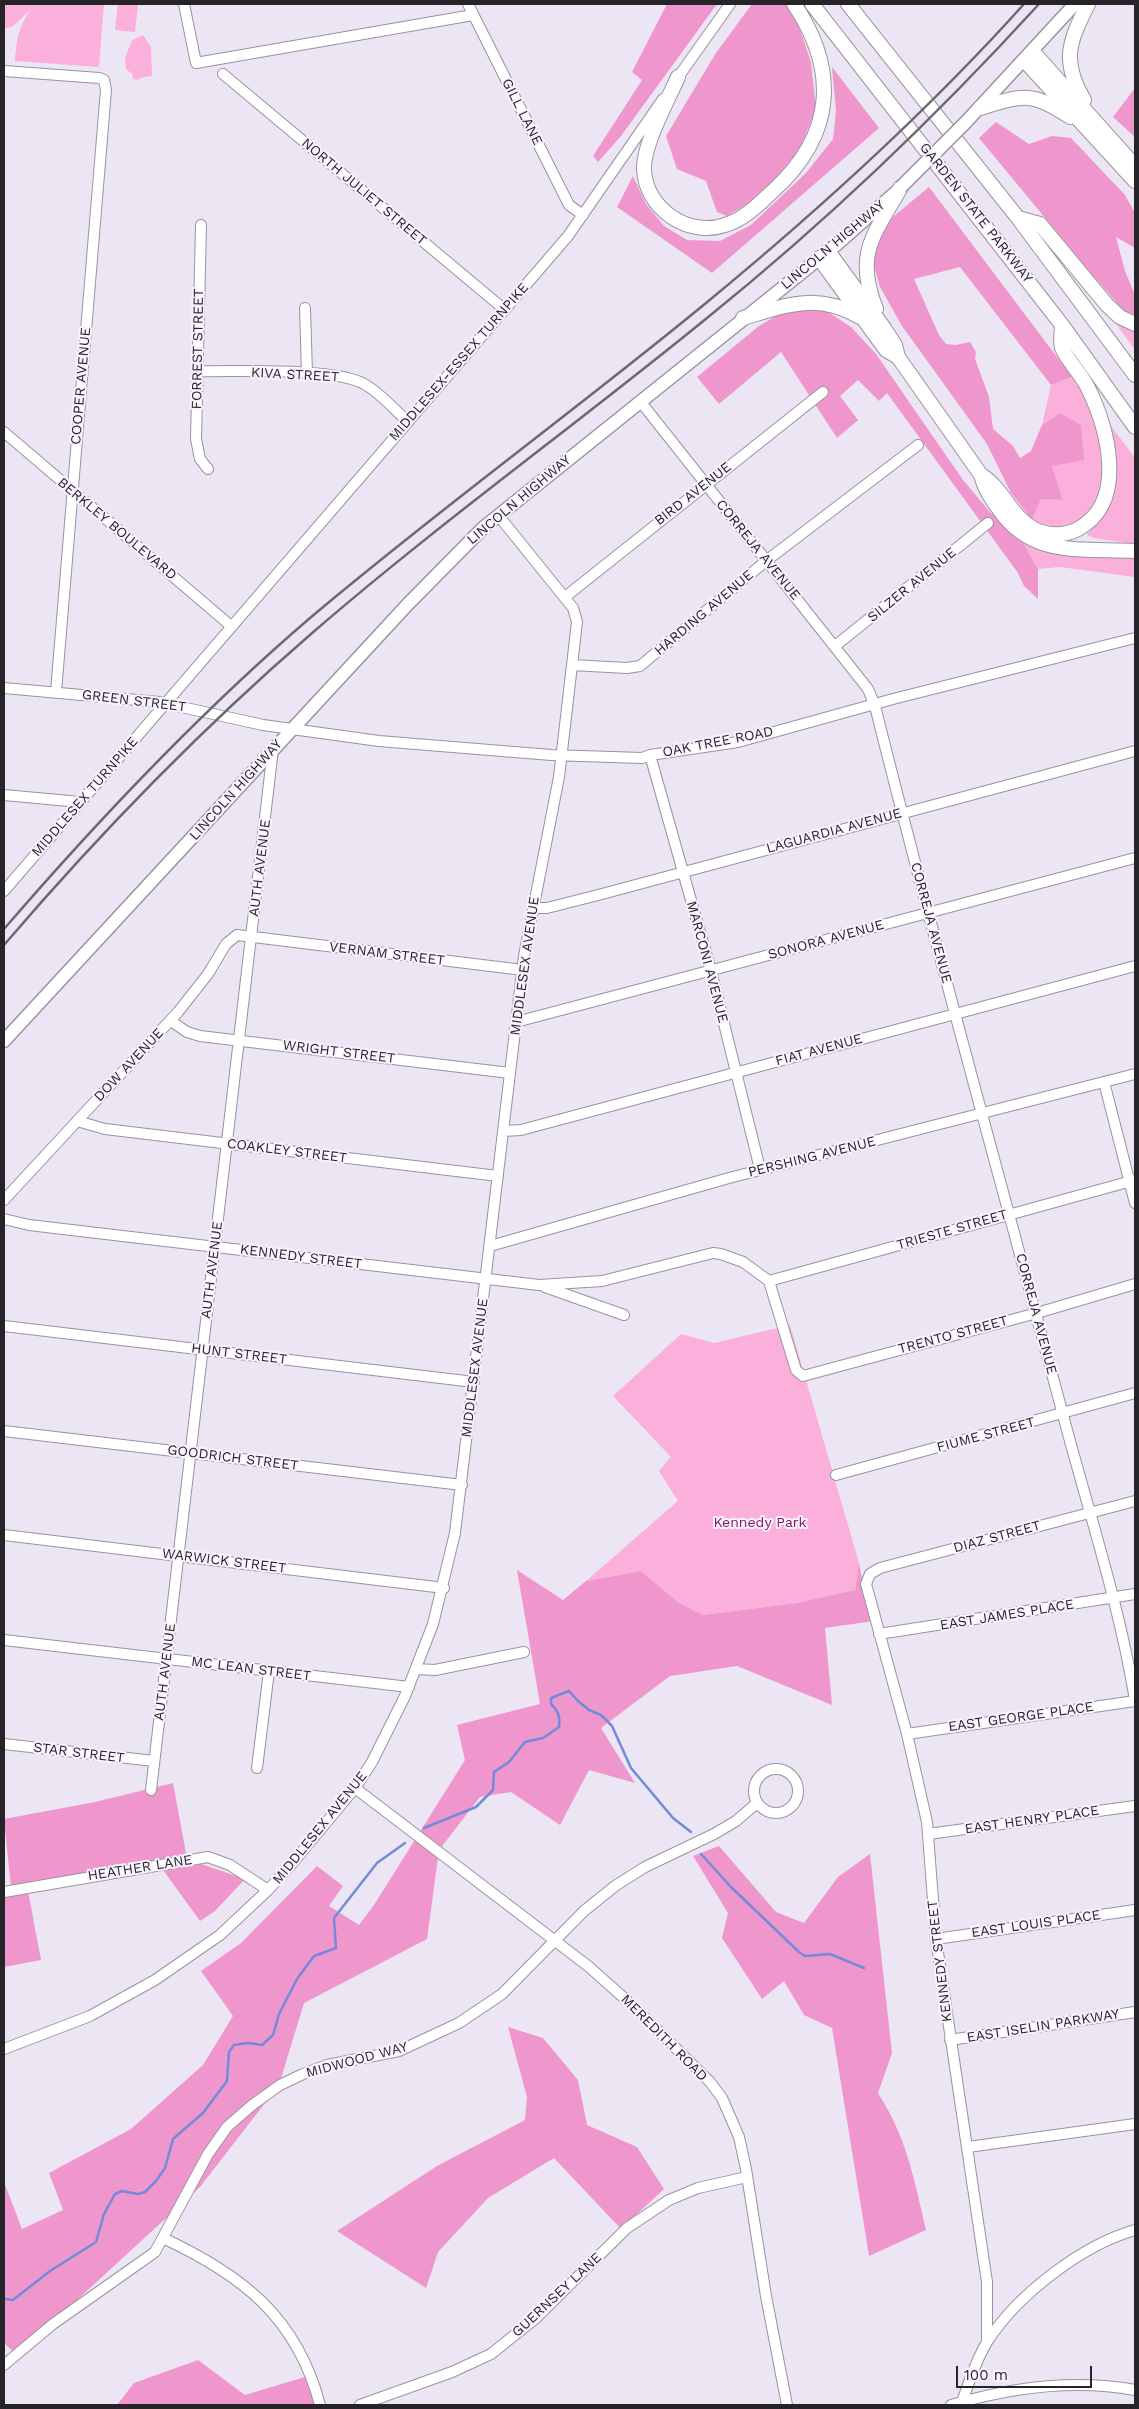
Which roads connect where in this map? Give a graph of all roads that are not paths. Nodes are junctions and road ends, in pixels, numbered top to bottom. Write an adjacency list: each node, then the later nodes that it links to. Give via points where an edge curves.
1 (184, 4): 9 (street, via 196,63)
2 (468, 4): 9 (street, GILL LANE)
3 (730, 4): 13 (street, MIDDLESEX-ESSEX TURNPIKE)
4 (794, 4): 13 (highway, via 809,32 822,74 824,104 820,124 807,153 792,172 750,212 724,226 698,228 674,219 655,201 647,185 646,153)
5 (812, 4): 29 (highway, GARDEN STATE PARKWAY)
6 (848, 4): 21 (highway, GARDEN STATE PARKWAY)
7 (1075, 4): 10 (main road, LINCOLN HIGHWAY)
8 (1088, 4): 15 (highway, via 1072,37 1069,56 1071,75)
9 (473, 15): 20 (street, GILL LANE, via 569,205)
10 (1029, 56): 14 (main road, LINCOLN HIGHWAY); 15 (highway); 16 (highway)
11 (4, 71): 44 (street, COOPER AVENUE, via 104,80 105,107)
12 (223, 74): 25 (street, NORTH JULIET STREET)
13 (678, 77): 20 (street, MIDDLESEX-ESSEX TURNPIKE)
14 (980, 108): 16 (highway, via 1016,97 1034,98 1056,108); 19 (main road, LINCOLN HIGHWAY, bridge)
15 (1088, 112): 17 (highway)
16 (1091, 132): 18 (highway)
17 (1135, 166)
18 (1135, 181)
19 (901, 187): 23 (main road, LINCOLN HIGHWAY); 30 (highway, via 872,238 865,261 868,290)
20 (583, 215): 25 (street, MIDDLESEX-ESSEX TURNPIKE)
21 (1018, 218): 28 (highway, via 1040,224 1107,305 1120,317); 34 (highway, GARDEN STATE PARKWAY)
22 (201, 225): 32 (street, FORREST STREET)
23 (823, 254): 26 (main road, LINCOLN HIGHWAY); 27 (highway); 30 (highway)
24 (305, 308): 33 (street)
25 (505, 310): 37 (street, MIDDLESEX-ESSEX TURNPIKE)
26 (743, 318): 27 (highway, via 810,301 841,306); 36 (main road, LINCOLN HIGHWAY)
27 (864, 319): 31 (highway, via 886,350)
28 (1135, 324)
29 (1062, 325): 38 (highway, GARDEN STATE PARKWAY); 42 (highway, via 1061,347 1087,386 1106,439 1109,477 1098,510 1086,524 1075,530 1045,533 1023,521 992,482)
30 (884, 328): 31 (highway, via 895,345)
31 (898, 357): 42 (highway)
32 (198, 371): 33 (street, KIVA STREET); 41 (street, FORREST STREET, via 196,445 200,459)
33 (307, 374): 37 (street, KIVA STREET, via 338,375 356,380)
34 (1135, 375)
35 (822, 392): 43 (street, BIRD AVENUE)
36 (640, 401): 43 (street, CORREJA AVENUE); 45 (main road, LINCOLN HIGHWAY)
37 (407, 421): 50 (street, MIDDLESEX-ESSEX TURNPIKE)
38 (1135, 426)
39 (4, 432): 44 (street, BERKLEY BOULEVARD)
40 (918, 445): 48 (street, HARDING AVENUE)
41 (208, 469)
42 (981, 475): 47 (highway, via 984,487 1004,517 1031,540 1053,546)
43 (705, 484): 48 (street, CORREJA AVENUE); 49 (street, BIRD AVENUE)
44 (72, 491): 50 (street, BERKLEY BOULEVARD); 55 (street, COOPER AVENUE)
45 (498, 516): 49 (street, MIDDLESEX AVENUE); 58 (main road, LINCOLN HIGHWAY, via 441,568)
46 (988, 523): 52 (street, SILZER AVENUE)
47 (1135, 551)
48 (766, 562): 52 (street, CORREJA AVENUE); 53 (street, HARDING AVENUE, via 640,666)
49 (565, 597): 53 (street, MIDDLESEX AVENUE, via 577,618)
50 (231, 626): 56 (street, MIDDLESEX-ESSEX TURNPIKE)
51 (1135, 638): 57 (street, OAK TREE ROAD)
52 (835, 646): 57 (street, CORREJA AVENUE, via 868,688)
53 (572, 665): 61 (street, MIDDLESEX AVENUE)
54 (4, 688): 55 (street, GREEN STREET)
55 (56, 692): 56 (street, GREEN STREET)
56 (166, 703): 58 (street, GREEN STREET); 64 (street, MIDDLESEX TURNPIKE)
57 (875, 706): 62 (street, OAK TREE ROAD, via 738,742); 65 (street, CORREJA AVENUE)
58 (292, 729): 59 (main road, LINCOLN HIGHWAY); 61 (street, OAK TREE ROAD, via 392,743)
59 (273, 749): 71 (street, AUTH AVENUE); 79 (main road, LINCOLN HIGHWAY)
60 (1135, 751): 65 (street, LAGUARDIA AVENUE)
61 (561, 755): 62 (street, OAK TREE ROAD, via 642,758); 69 (street, MIDDLESEX AVENUE)
62 (650, 755): 67 (street, MARCONI AVENUE)
63 (4, 795): 64 (street)
64 (80, 802): 68 (street, MIDDLESEX TURNPIKE)
65 (902, 813): 67 (street, LAGUARDIA AVENUE); 70 (street, CORREJA AVENUE)
66 (1135, 858): 70 (street, SONORA AVENUE)
67 (683, 873): 69 (street, LAGUARDIA AVENUE, via 547,908); 74 (street, MARCONI AVENUE)
68 (4, 891)
69 (533, 908): 73 (street, MIDDLESEX AVENUE)
70 (928, 912): 74 (street, SONORA AVENUE); 75 (street, CORREJA AVENUE)
71 (252, 937): 73 (street, VERNAM STREET); 76 (street, DOW AVENUE, via 237,935 230,939); 78 (street, AUTH AVENUE)
72 (1135, 966): 75 (street, FIAT AVENUE)
73 (523, 970): 77 (street, MIDDLESEX AVENUE)
74 (711, 971): 77 (street, SONORA AVENUE); 80 (street, MARCONI AVENUE)
75 (956, 1013): 80 (street, FIAT AVENUE); 84 (street, CORREJA AVENUE)
76 (171, 1021): 78 (street, WRIGHT STREET, via 193,1034); 85 (street, DOW AVENUE)
77 (516, 1022): 81 (street, MIDDLESEX AVENUE)
78 (239, 1040): 81 (street, WRIGHT STREET); 87 (street, AUTH AVENUE)
79 (4, 1041)
80 (736, 1072): 86 (street, FIAT AVENUE, via 521,1130); 88 (street, MARCONI AVENUE)
81 (510, 1073): 86 (street, MIDDLESEX AVENUE)
82 (1135, 1074): 83 (street, PERSHING AVENUE)
83 (1104, 1082): 84 (street, PERSHING AVENUE); 90 (street)
84 (982, 1114): 88 (street, PERSHING AVENUE); 93 (street, CORREJA AVENUE)
85 (77, 1121): 87 (street, COAKLEY STREET, via 105,1129); 91 (street, DOW AVENUE)
86 (503, 1132): 89 (street, MIDDLESEX AVENUE)
87 (227, 1144): 89 (street, COAKLEY STREET); 96 (street, AUTH AVENUE)
88 (760, 1169): 95 (street, PERSHING AVENUE)
89 (498, 1176): 95 (street, MIDDLESEX AVENUE)
90 (1132, 1180): 92 (street); 93 (street, TRIESTE STREET)
91 (4, 1200)
92 (1135, 1203)
93 (1009, 1214): 98 (street, TRIESTE STREET); 101 (street, CORREJA AVENUE)
94 (4, 1219): 96 (street, KENNEDY STREET, via 29,1225)
95 (490, 1246): 97 (street, MIDDLESEX AVENUE)
96 (215, 1247): 97 (street, KENNEDY STREET); 104 (street, AUTH AVENUE)
97 (486, 1280): 100 (street, KENNEDY STREET); 105 (street, MIDDLESEX AVENUE)
98 (769, 1281): 100 (street, KENNEDY STREET, via 744,1262 713,1254 602,1281); 101 (street, TRENTO STREET, via 796,1370 806,1376)
99 (1135, 1284): 101 (street, TRENTO STREET)
100 (539, 1285): 102 (street, KENNEDY STREET)
101 (1037, 1313): 107 (street, CORREJA AVENUE)
102 (624, 1315)
103 (4, 1326): 104 (street, HUNT STREET)
104 (203, 1350): 105 (street, HUNT STREET); 109 (street, AUTH AVENUE)
105 (474, 1382): 111 (street, MIDDLESEX AVENUE)
106 (1135, 1393): 107 (street, FIUME STREET)
107 (1062, 1414): 110 (street, FIUME STREET); 113 (street, CORREJA AVENUE)
108 (4, 1430): 109 (street, GOODRICH STREET)
109 (191, 1453): 111 (street, GOODRICH STREET); 115 (street, AUTH AVENUE)
110 (836, 1475)
111 (462, 1484): 117 (street, MIDDLESEX AVENUE)
112 (1135, 1501): 113 (street, DIAZ STREET)
113 (1089, 1512): 116 (street, DIAZ STREET, via 880,1568 870,1574); 119 (street, CORREJA AVENUE)
114 (4, 1535): 115 (street, WARWICK STREET)
115 (178, 1556): 117 (street, WARWICK STREET); 123 (street, AUTH AVENUE)
116 (866, 1584): 120 (street, KENNEDY STREET)
117 (444, 1588): 124 (street, MIDDLESEX AVENUE)
118 (1135, 1594): 119 (street, EAST JAMES PLACE)
119 (1114, 1598): 120 (street, EAST JAMES PLACE); 127 (street, CORREJA AVENUE)
120 (879, 1634): 128 (street, KENNEDY STREET)
121 (4, 1640): 123 (street, MC LEAN STREET)
122 (524, 1652): 124 (street, via 435,1670)
123 (166, 1659): 125 (street, MC LEAN STREET); 130 (street, AUTH AVENUE)
124 (416, 1669): 126 (street, MIDDLESEX AVENUE)
125 (269, 1671): 126 (street, MC LEAN STREET); 131 (street)
126 (409, 1687): 132 (street, MIDDLESEX AVENUE, via 372,1762)
127 (1135, 1700): 128 (street, EAST GEORGE PLACE)
128 (907, 1734): 136 (street, KENNEDY STREET)
129 (4, 1744): 130 (street, STAR STREET)
130 (154, 1761): 133 (street, AUTH AVENUE)
131 (257, 1768)
132 (355, 1788): 137 (street, MIDDLESEX AVENUE); 141 (street, MEREDITH ROAD)
133 (150, 1790)
134 (757, 1803): 134 (street, via 774,1813 788,1810 798,1792 793,1778 781,1770 766,1771 753,1789); 141 (street, MIDWOOD WAY, via 714,1834 645,1867 615,1886 584,1911)
135 (1135, 1806): 136 (street, EAST HENRY PLACE)
136 (928, 1834): 140 (street, KENNEDY STREET)
137 (268, 1890): 138 (street, HEATHER LANE, via 230,1865 208,1857); 144 (street, MIDDLESEX AVENUE, via 220,1935 155,1980 90,2016)
138 (4, 1892)
139 (1135, 1910): 140 (street, EAST LOUIS PLACE)
140 (936, 1939): 143 (street, KENNEDY STREET)
141 (556, 1942): 147 (street, MEREDITH ROAD, via 633,2006 710,2082 722,2098 739,2138); 149 (street, MIDWOOD WAY, via 502,1994 459,2023 399,2051 327,2065 303,2074 280,2085 251,2106 227,2128 208,2154)
142 (1135, 2012): 143 (street, EAST ISELIN PARKWAY)
143 (950, 2040): 146 (street, KENNEDY STREET)
144 (4, 2049)
145 (1135, 2124): 146 (street)
146 (968, 2147): 150 (street, KENNEDY STREET, via 987,2282)
147 (747, 2177): 155 (street, GUERNSEY LANE, via 698,2188 669,2200 627,2228 536,2318 491,2354 452,2372); 156 (street, MEREDITH ROAD)
148 (1135, 2230): 150 (street, via 1100,2243 1043,2283 1020,2302)
149 (163, 2238): 151 (street, MIDWOOD WAY, via 155,2252 53,2324); 154 (street, via 224,2270 273,2313 299,2349)
150 (987, 2342): 153 (street)
151 (4, 2365)
152 (1135, 2390): 153 (street, via 1054,2386 1025,2389)
153 (963, 2404): 157 (street)
154 (320, 2405)
155 (360, 2405)
156 (787, 2405)
157 (951, 2405)

